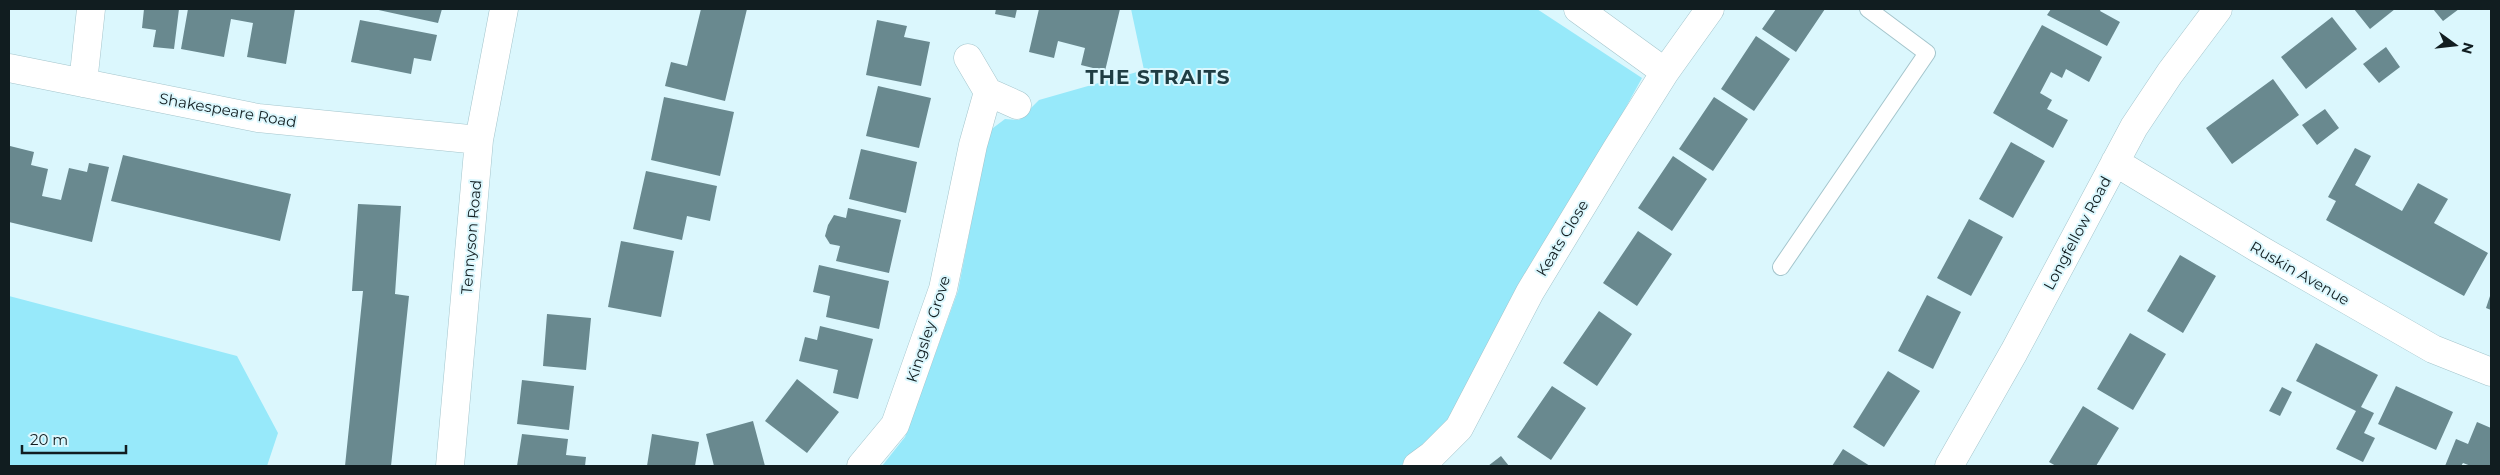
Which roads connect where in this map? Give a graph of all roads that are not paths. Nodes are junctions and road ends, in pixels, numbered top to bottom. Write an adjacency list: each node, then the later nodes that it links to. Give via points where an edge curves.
1 (90, 9): 10 (street)
2 (504, 9): 13 (street, Tennyson Road)
3 (1578, 9): 9 (street)
4 (1710, 9): 9 (street, Keats Close)
5 (1868, 9): 15 (lane, via 1927,53)
6 (2218, 9): 14 (street, Longfellow Road, via 2170,73)
7 (968, 58): 11 (street)
8 (9, 68): 10 (street, Shakespeare Road)
9 (1665, 72): 19 (street, Keats Close, via 1530,292 1459,428)
10 (82, 84): 13 (street, Shakespeare Road, via 258,118)
11 (988, 92): 12 (street); 18 (street, Kingsley Grove, via 972,145 943,289 895,425)
12 (1017, 105)
13 (479, 140): 17 (street, Tennyson Road)
14 (2115, 162): 16 (street, Ruskin Avenue, via 2259,250 2433,349); 20 (street, Longfellow Road)
15 (1781, 267)
16 (2491, 372)
17 (450, 466)
18 (861, 466)
19 (1417, 466)
20 (1949, 466)

